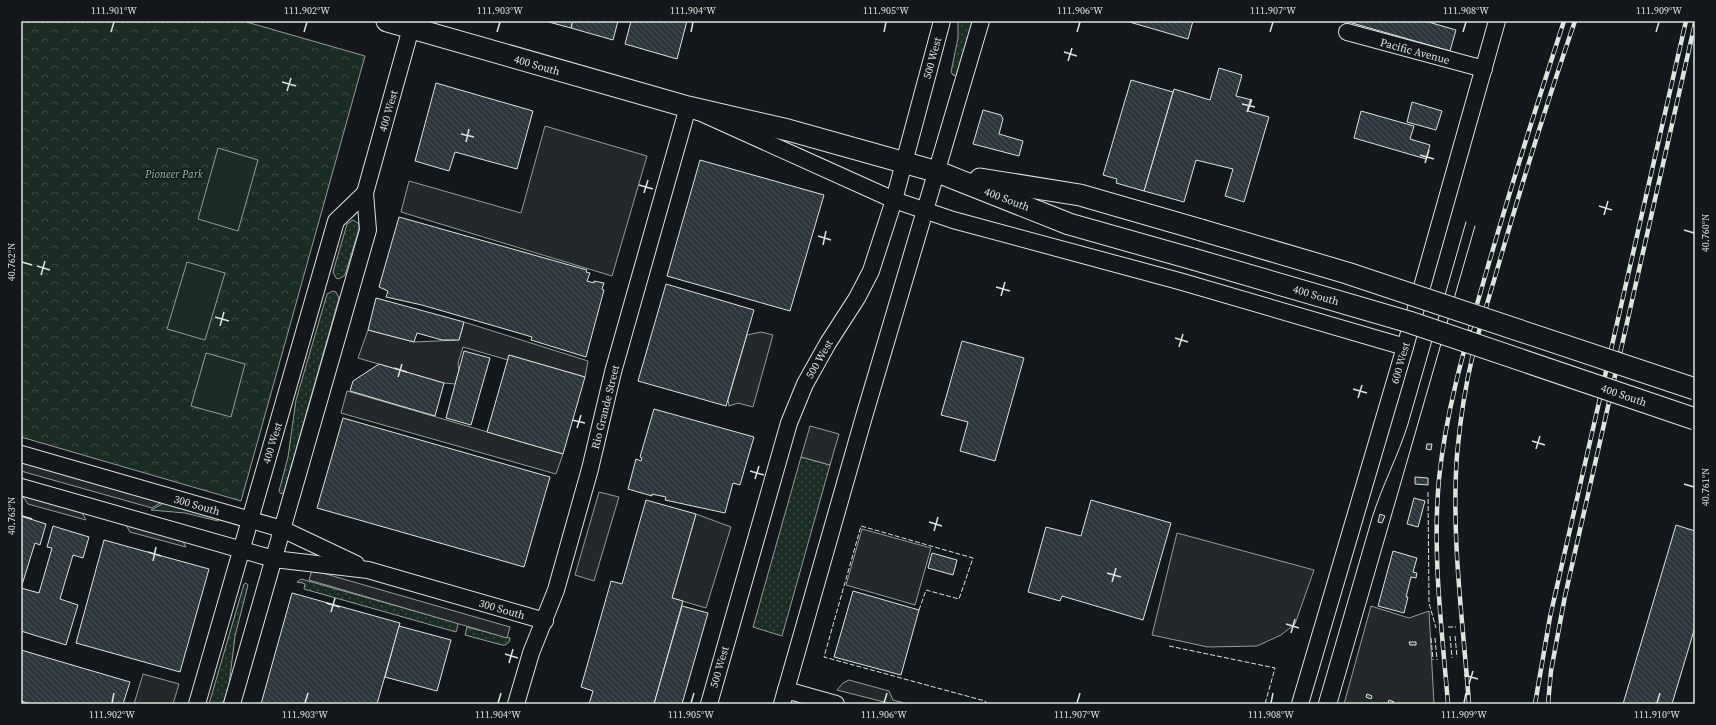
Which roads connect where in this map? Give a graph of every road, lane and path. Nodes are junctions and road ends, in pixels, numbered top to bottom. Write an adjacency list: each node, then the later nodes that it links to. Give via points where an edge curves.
1 (387, 21): 5 (main road, 400 South)
2 (942, 21): 9 (street, 500 West)
3 (982, 21): 10 (street)
4 (1497, 21): 7 (street, 600 West)
5 (412, 23): 8 (main road, 400 South); 11 (street, 400 West)
6 (1347, 32): 7 (street, Pacific Avenue)
7 (1484, 69): 14 (street, 600 West)
8 (688, 108): 9 (main road, 400 South, via 788,130); 12 (street, 400 South); 24 (street, Rio Grande Street, via 613,372 590,469)
9 (904, 162): 10 (main road, 400 South); 12 (street, 500 West)
10 (938, 172): 13 (street); 15 (main road, 400 South, bridge, via 1080,195 1347,273); 16 (main road, 400 South, bridge, via 1069,224 1409,322)
11 (365, 193): 19 (street, 400 West, via 336,221); 20 (street, 400 West, via 368,230)
12 (894, 200): 13 (street, 400 South); 29 (street, 500 West, via 871,271 805,384 789,423)
13 (926, 210): 14 (street, 400 South, via 953,220 1179,281); 25 (street)
14 (1405, 348): 31 (street, 600 West)
15 (1695, 389)
16 (1695, 419)
17 (21, 454): 19 (street, 300 South)
18 (21, 487): 21 (street, 300 South)
19 (250, 520): 20 (street, 300 South); 21 (street, 400 West)
20 (282, 529): 22 (street, 400 West); 23 (street, 300 South)
21 (241, 550): 22 (street, 300 South); 26 (street, 400 West)
22 (274, 559): 23 (street, 300 South); 27 (street, 400 West)
23 (368, 570): 24 (street, 300 South)
24 (545, 621): 28 (street, Rio Grande Street, via 531,653)
25 (784, 697): 30 (street)
26 (197, 704)
27 (232, 704)
28 (516, 704)
29 (709, 704)
30 (836, 704)
31 (1300, 704)

